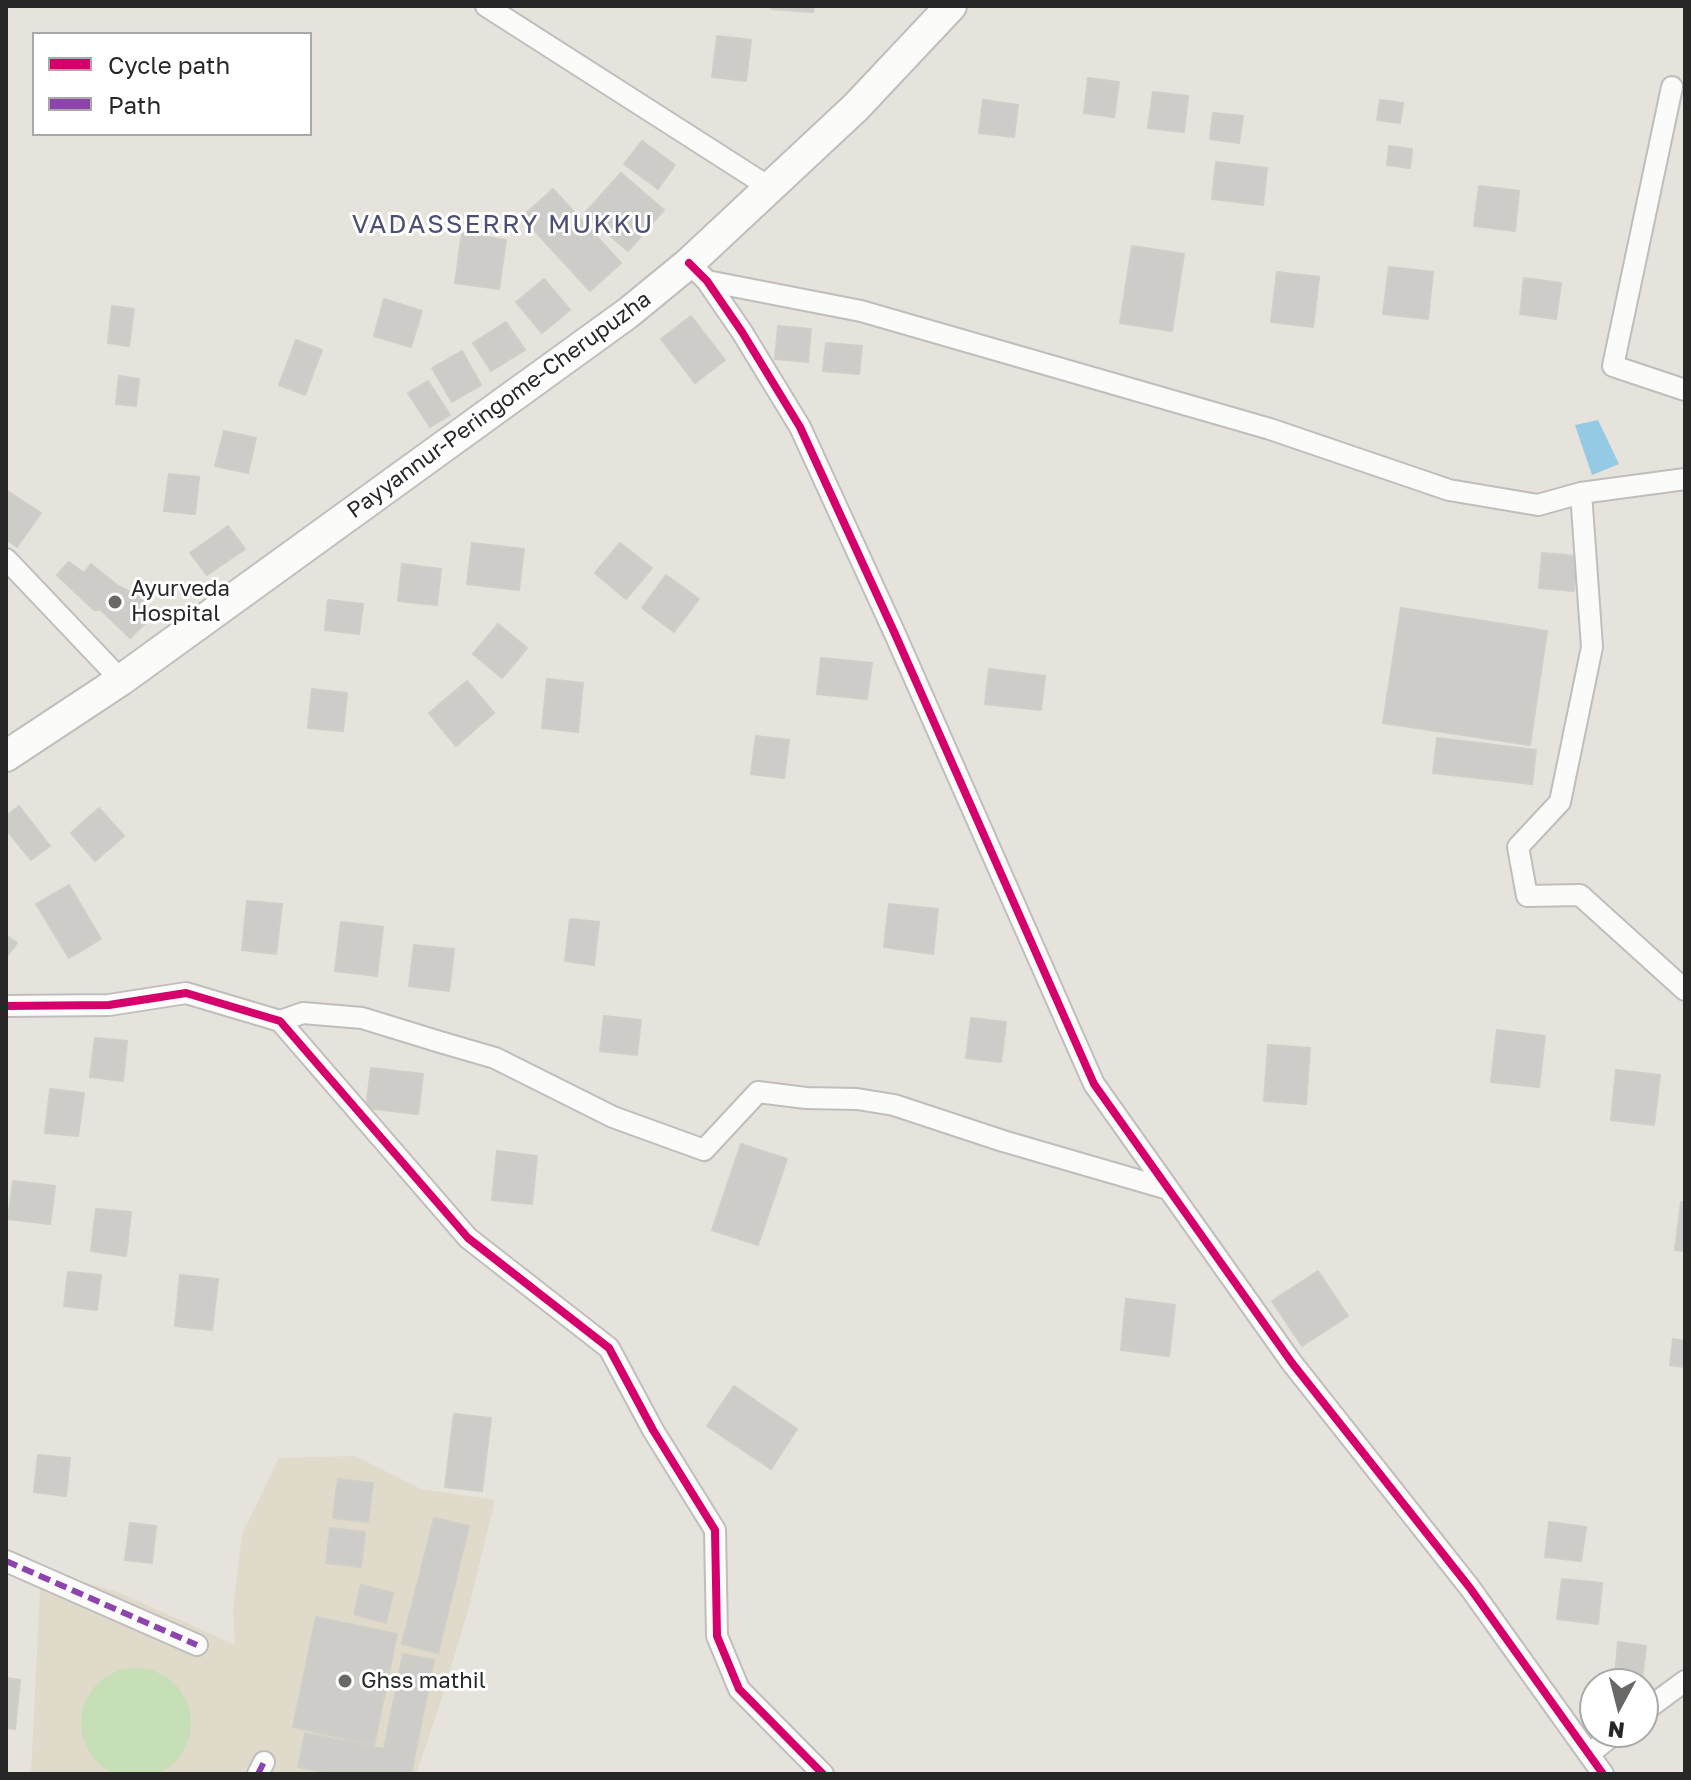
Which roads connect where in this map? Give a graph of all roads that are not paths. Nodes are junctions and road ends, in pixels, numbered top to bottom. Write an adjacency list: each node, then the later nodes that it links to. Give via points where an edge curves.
1 (486, 6): 4 (street)
2 (951, 6): 4 (main road, Payyannur-Peringome-Cherupuzha, via 856,107)
3 (1672, 87): 6 (street, via 1613,366)
4 (769, 187): 5 (main road, Payyannur-Peringome-Cherupuzha)
5 (698, 272): 8 (street, via 861,311 1270,429 1449,490 1538,505); 10 (main road, Payyannur-Peringome-Cherupuzha, via 628,313); 15 (street, via 800,427 1094,1084)
6 (1685, 390)
7 (1685, 479): 8 (street)
8 (1581, 493): 12 (street, via 1592,647 1560,802 1518,847 1527,896 1580,895)
9 (6, 559): 10 (street)
10 (121, 680): 11 (main road, Payyannur-Peringome-Cherupuzha)
11 (6, 756)
12 (1685, 990)
13 (6, 1006): 14 (street, via 109,1005 186,993)
14 (280, 1021): 15 (street, via 303,1013 362,1018 495,1058 613,1117 704,1150 758,1092 857,1099 894,1105); 22 (street, via 468,1238 609,1348 715,1530 717,1636 739,1689)
15 (1168, 1189): 21 (street, via 1292,1363 1470,1588)
16 (6, 1561): 17 (street)
17 (197, 1645)
18 (1685, 1681): 19 (street)
19 (1659, 1700)
20 (1596, 1748): 21 (street)
21 (1590, 1753): 23 (street)
22 (823, 1774)
23 (1603, 1774)

